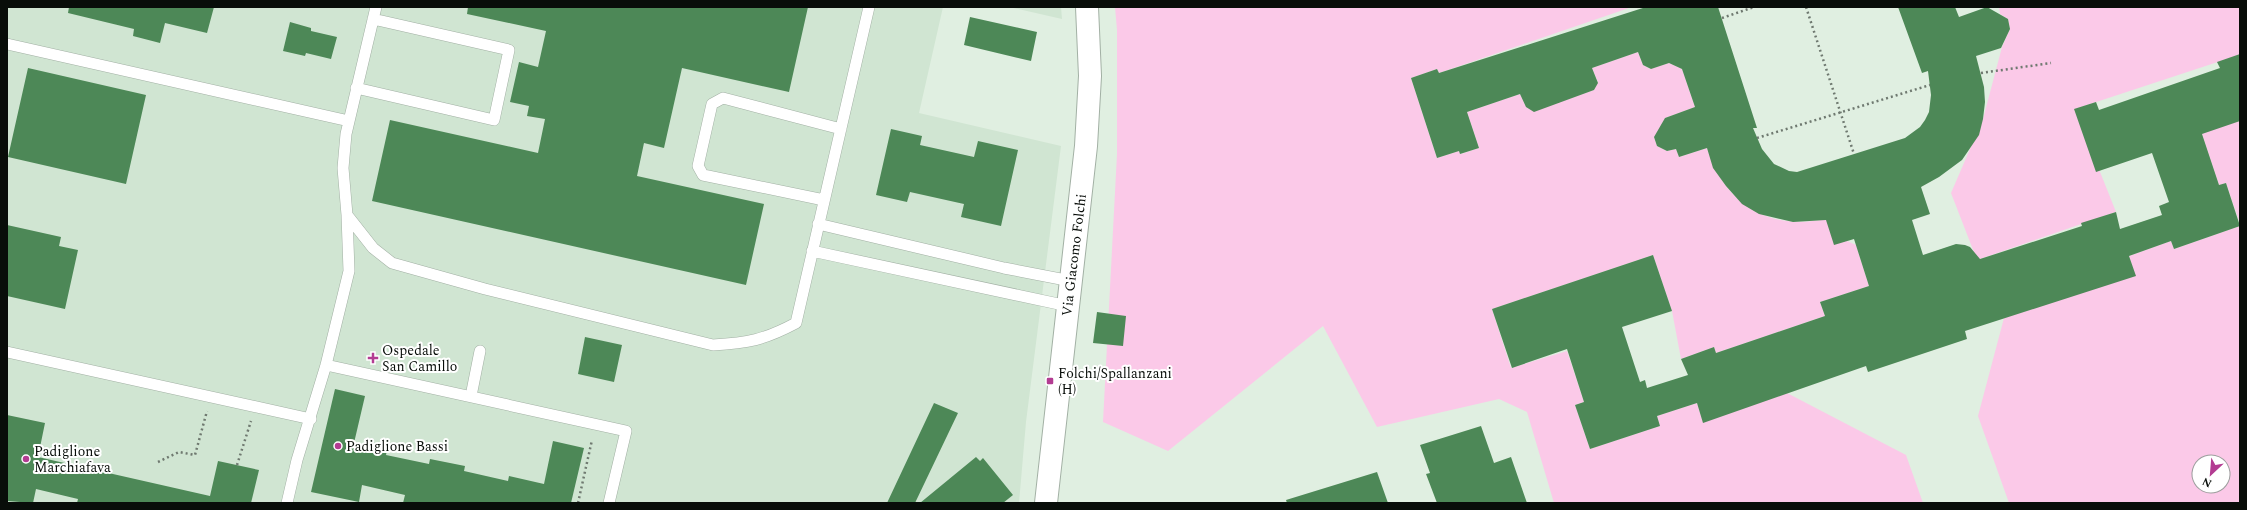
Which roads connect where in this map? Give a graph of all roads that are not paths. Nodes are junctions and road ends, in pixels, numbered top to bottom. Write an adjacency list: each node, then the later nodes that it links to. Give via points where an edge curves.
1 (376, 7): 4 (lane)
2 (868, 7): 8 (lane)
3 (1087, 7): 13 (street, Via Giacomo Folchi, via 1090,76 1088,115)
4 (373, 19): 6 (lane); 6 (lane, via 509,50 494,120)
5 (7, 44): 7 (lane)
6 (356, 88): 7 (lane)
7 (349, 121): 10 (lane, via 343,168)
8 (841, 129): 9 (lane); 9 (lane, via 723,98 712,104 698,166 703,175)
9 (824, 200): 11 (lane)
10 (347, 216): 12 (lane, via 373,248 392,263 485,289 713,344 746,344 777,334 796,323); 17 (lane, via 348,271)
11 (818, 224): 12 (lane); 13 (lane, via 1004,268)
12 (812, 251): 14 (lane)
13 (1071, 281): 14 (street, Via Giacomo Folchi)
14 (1068, 306): 22 (street, Via Giacomo Folchi)
15 (480, 351): 18 (lane)
16 (7, 352): 19 (lane)
17 (326, 365): 18 (lane); 19 (lane)
18 (472, 396): 21 (lane, via 626,431)
19 (311, 419): 20 (lane, via 297,460)
20 (287, 503)
21 (609, 503)
22 (1046, 503)

